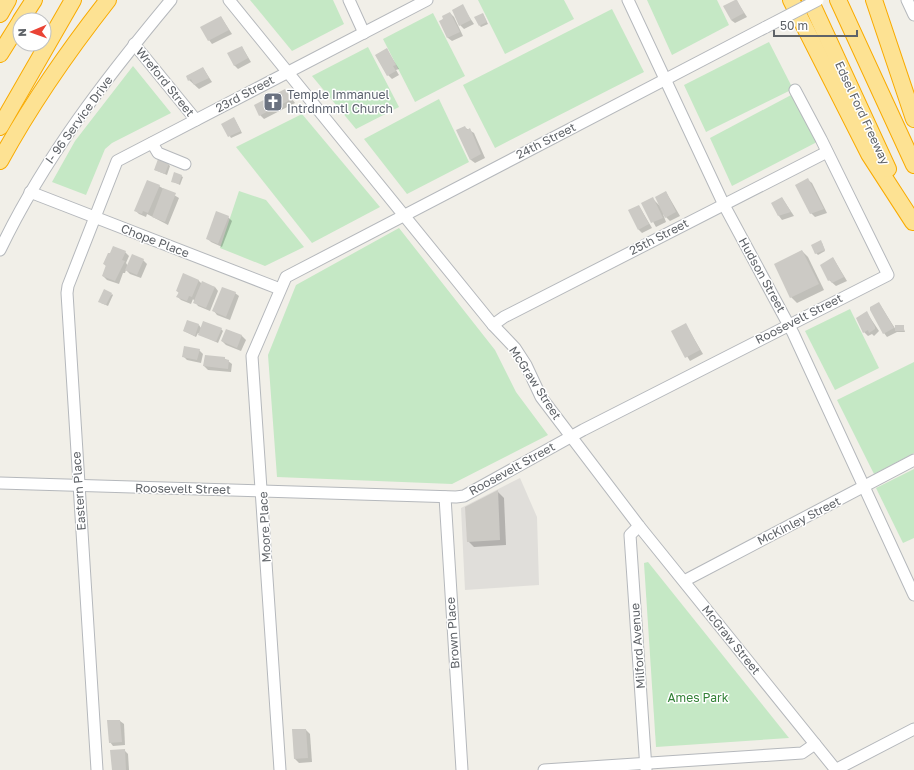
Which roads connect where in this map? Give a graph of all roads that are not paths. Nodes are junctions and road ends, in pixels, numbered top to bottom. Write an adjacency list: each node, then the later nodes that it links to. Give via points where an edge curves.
1 (8, 0): 17 (highway)
2 (34, 0): 16 (highway)
3 (73, 0): 28 (highway)
4 (108, 0): 31 (highway, via 22,120)
5 (171, 0): 21 (street, I- 96 Service Drive)
6 (229, 0): 23 (street, McGraw Street)
7 (349, 0): 19 (street)
8 (427, 0): 19 (street, 23rd Street)
9 (628, 0): 24 (street, Hudson Street)
10 (791, 0): 38 (highway, via 869,154)
11 (810, 0): 38 (highway, Edsel Ford Freeway)
12 (818, 0): 24 (street, 24th Street, bridge)
13 (838, 0): 33 (highway)
14 (874, 0): 26 (highway)
15 (907, 0): 18 (street)
16 (27, 12)
17 (0, 14)
18 (914, 15)
19 (364, 33): 23 (street, 23rd Street)
20 (12, 35): 22 (highway)
21 (134, 44): 27 (street, Wreford Street); 34 (street, I- 96 Service Drive, via 62,141)
22 (0, 54)
23 (288, 72): 27 (street, 23rd Street); 36 (street, McGraw Street)
24 (665, 79): 35 (street, Hudson Street); 36 (street, 24th Street)
25 (795, 90): 30 (street)
26 (914, 119)
27 (196, 120): 29 (street, 23rd Street)
28 (0, 127)
29 (152, 143): 32 (street, via 158,153); 37 (street, 23rd Street, via 117,161)
30 (827, 152): 35 (street, 25th Street); 41 (street, Roosevelt Street, via 888,274)
31 (0, 161)
32 (185, 164)
33 (914, 165)
34 (30, 192): 37 (street, Chope Place); 39 (street, I- 96 Service Drive)
35 (724, 206): 41 (street, Hudson Street); 42 (street, 25th Street, via 504,316)
36 (404, 214): 40 (street, 24th Street, via 286,276); 42 (street, McGraw Street)
37 (95, 217): 40 (street, Chope Place); 46 (street, Eastern Place, via 67,293)
38 (913, 224)
39 (0, 250)
40 (280, 289): 48 (street, Moore Place, via 252,356)
41 (788, 324): 43 (street, Roosevelt Street); 47 (street, Hudson Street)
42 (493, 325): 43 (street, McGraw Street, via 515,348 541,397)
43 (572, 436): 49 (street, Roosevelt Street, via 464,496); 50 (street, McGraw Street)
44 (914, 460): 47 (street, McKinley Street)
45 (0, 483): 46 (street, Roosevelt Street)
46 (79, 486): 48 (street, Roosevelt Street); 56 (street, Eastern Place)
47 (863, 488): 51 (street, McKinley Street); 52 (street, Hudson Street)
48 (263, 491): 49 (street, Roosevelt Street); 57 (street, Moore Place)
49 (445, 497): 58 (street, Brown Place)
50 (639, 526): 51 (street, McGraw Street); 55 (street, Milford Avenue, via 630,535)
51 (684, 581): 54 (street, McGraw Street)
52 (914, 594)
53 (914, 729): 60 (street)
54 (815, 744): 55 (street, via 802,753); 60 (street, McGraw Street)
55 (646, 767): 59 (street)
56 (97, 770)
57 (280, 770)
58 (462, 770)
59 (544, 770)
60 (836, 770)

